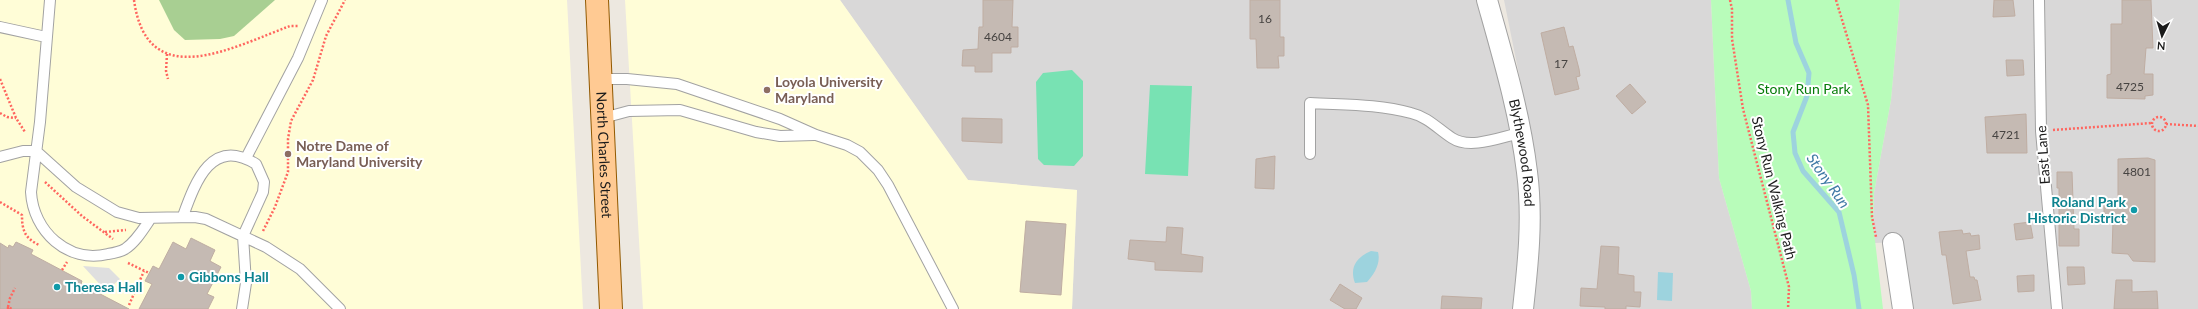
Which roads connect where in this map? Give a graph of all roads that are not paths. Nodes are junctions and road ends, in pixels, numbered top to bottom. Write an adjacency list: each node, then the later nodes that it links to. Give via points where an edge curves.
1 (50, 0): 7 (lane)
2 (322, 0): 15 (lane, via 298,58)
3 (597, 0): 8 (main road, North Charles Street)
4 (1487, 0): 10 (street, Blythewood Road)
5 (2039, 0): 26 (lane, East Lane, via 2041,131)
6 (0, 27): 7 (lane)
7 (46, 37): 12 (lane)
8 (600, 79): 9 (main road, North Charles Street); 11 (lane, via 677,84 780,118)
9 (603, 118): 11 (lane, via 629,112 680,110 756,132 780,136); 22 (main road, North Charles Street)
10 (1520, 132): 13 (lane, via 1467,143 1454,139 1421,115 1372,106 1310,103); 24 (street, Blythewood Road, via 1527,173 1530,215)
11 (816, 135): 23 (lane, via 853,148 878,170)
12 (36, 152): 14 (lane); 17 (lane, via 90,197 128,216); 17 (lane, via 32,204 36,217 53,239 68,251 81,256 104,255 124,250 131,245)
13 (1310, 154)
14 (0, 157)
15 (246, 158): 16 (lane, via 235,154 225,155 208,167 192,193); 18 (lane, via 256,164 264,182 263,192)
16 (183, 216): 17 (lane); 18 (lane, via 206,219)
17 (151, 218)
18 (243, 236): 20 (lane, via 246,283); 21 (lane, via 283,256 300,269)
19 (1885, 244): 25 (street)
20 (242, 309)
21 (340, 309)
22 (611, 309)
23 (953, 309)
24 (1523, 309)
25 (1903, 309)
26 (2057, 309)

